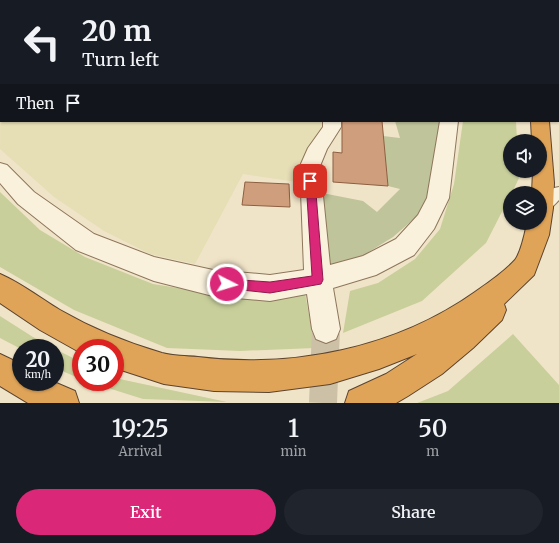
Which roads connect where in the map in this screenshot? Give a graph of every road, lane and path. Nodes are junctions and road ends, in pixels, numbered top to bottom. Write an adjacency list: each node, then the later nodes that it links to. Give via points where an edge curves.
1 (332, 122): 10 (street, via 332,127 310,166)
2 (449, 122): 10 (street, via 438,198 426,222 405,247 367,267)
3 (540, 122): 5 (highway, via 543,152)
4 (0, 170): 10 (street, via 26,198 84,242 154,269 213,282 270,288)
5 (542, 186)
6 (559, 192): 7 (lane)
7 (547, 208)
8 (538, 230): 9 (highway)
9 (525, 267): 14 (highway, via 498,292 464,317 420,339 330,369 269,376 214,375 164,369); 19 (highway, via 503,298 474,328 431,365 383,394)
10 (318, 280): 12 (street)
11 (0, 288): 13 (highway, via 32,310)
12 (326, 329)
13 (83, 339)
14 (124, 356)
15 (0, 369): 16 (highway)
16 (12, 376)
17 (38, 391): 18 (highway)
18 (64, 403)
19 (361, 403)

